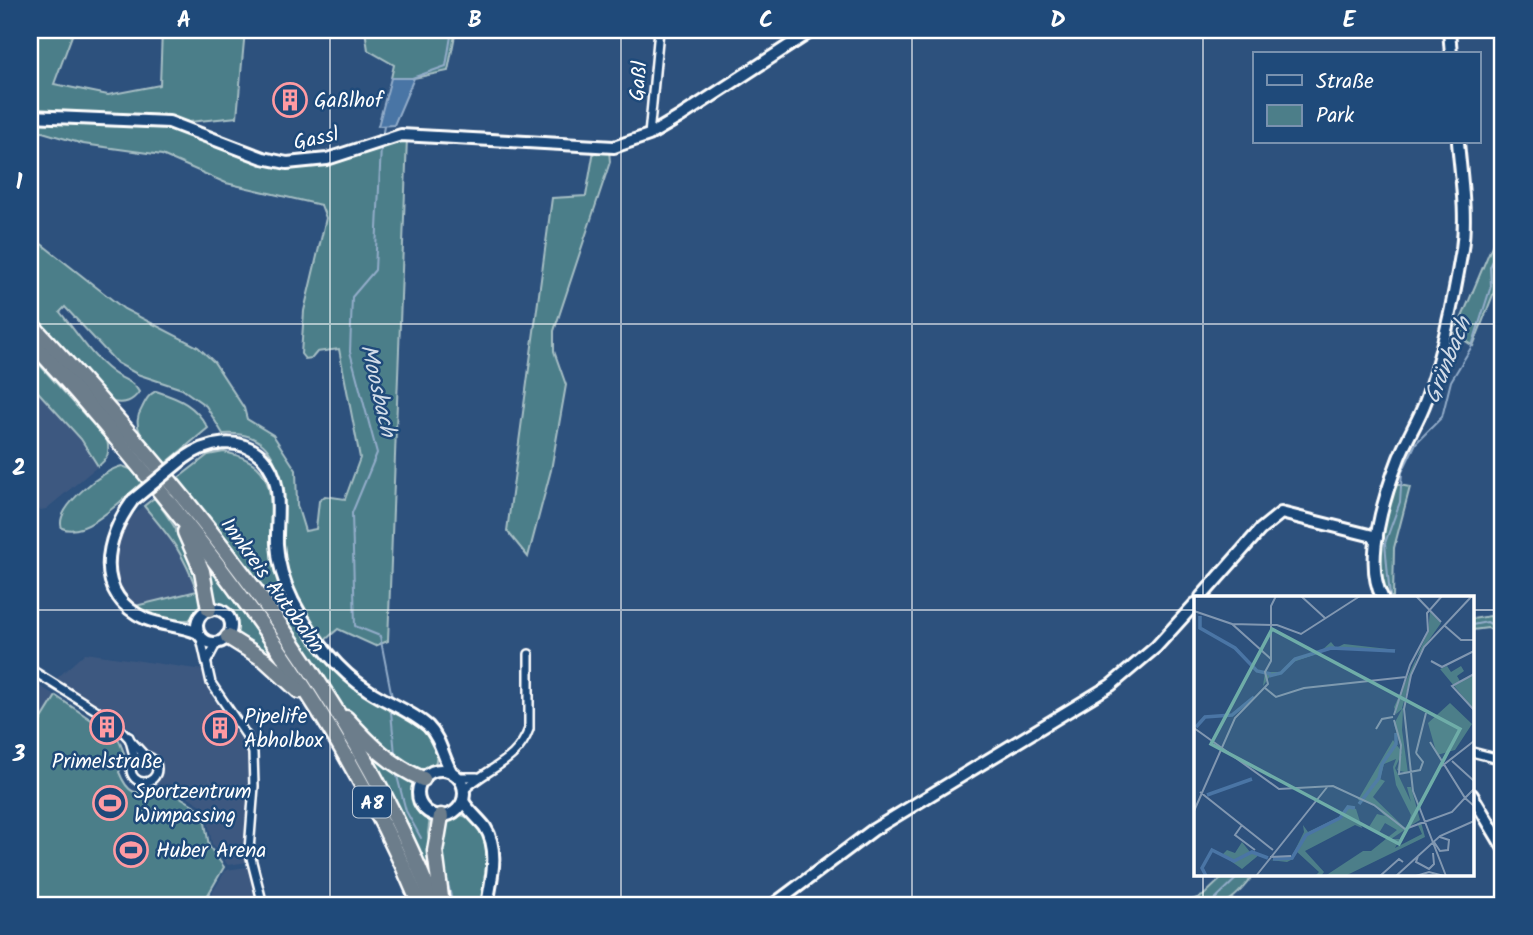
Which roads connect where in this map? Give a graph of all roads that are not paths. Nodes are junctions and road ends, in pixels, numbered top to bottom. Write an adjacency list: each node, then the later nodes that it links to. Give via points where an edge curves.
1 (659, 30): 6 (street, Gaßl)
2 (813, 30): 6 (street)
3 (1449, 30): 4 (street)
4 (1451, 52)
5 (30, 116): 6 (street, Gassl, via 169,122 287,163 327,159 401,135 614,147)
6 (649, 135)
7 (1458, 144): 11 (street, via 1462,246 1433,377 1399,457)
8 (30, 323): 21 (highway, Innkreis Autobahn / A8, via 173,485)
9 (30, 341): 10 (highway, Innkreis Autobahn / A8)
10 (172, 506): 15 (highway, via 202,571); 22 (highway, Innkreis Autobahn / A8, via 260,622)
11 (1377, 537): 12 (street, via 1281,513); 13 (street, via 1373,574)
12 (1202, 596)
13 (1382, 596)
14 (1194, 605): 43 (street, via 1156,648 1111,685 873,830)
15 (209, 610): 16 (street); 17 (street, via 221,610 230,618 232,629)
16 (199, 631): 17 (street); 19 (street); 25 (street, via 154,622 124,602 114,586 108,550 111,535 135,503 200,452 217,444 235,443 264,460 276,485 279,558 295,603 324,649 368,690 428,727)
17 (222, 640): 19 (street); 22 (highway, via 265,660)
18 (529, 654): 31 (street, via 526,739 509,761)
19 (207, 662): 38 (street, via 217,696 246,735 253,753 249,850)
20 (30, 669): 23 (street, via 112,720)
21 (326, 697): 32 (highway, via 374,748); 40 (highway, Innkreis Autobahn / A8, via 374,778)
22 (319, 711): 39 (highway, Innkreis Autobahn / A8, via 388,832)
23 (129, 737): 26 (street); 27 (street)
24 (1474, 753): 28 (street)
25 (443, 754): 29 (street); 30 (street)
26 (145, 756): 27 (street); 27 (street, via 157,768 147,782 132,776)
27 (135, 759)
28 (1503, 760)
29 (437, 771): 30 (street); 32 (street)
30 (455, 775): 31 (street); 33 (street)
31 (478, 777): 33 (street)
32 (423, 779): 35 (street, via 421,804 431,813)
33 (463, 795): 35 (street); 36 (street)
34 (1474, 798): 37 (street)
35 (448, 814): 36 (street); 41 (highway, via 435,851)
36 (473, 815): 42 (street, via 486,830 493,850)
37 (1503, 847)
38 (263, 905)
39 (420, 905)
40 (434, 905)
41 (442, 905)
42 (487, 905)
43 (773, 905)

